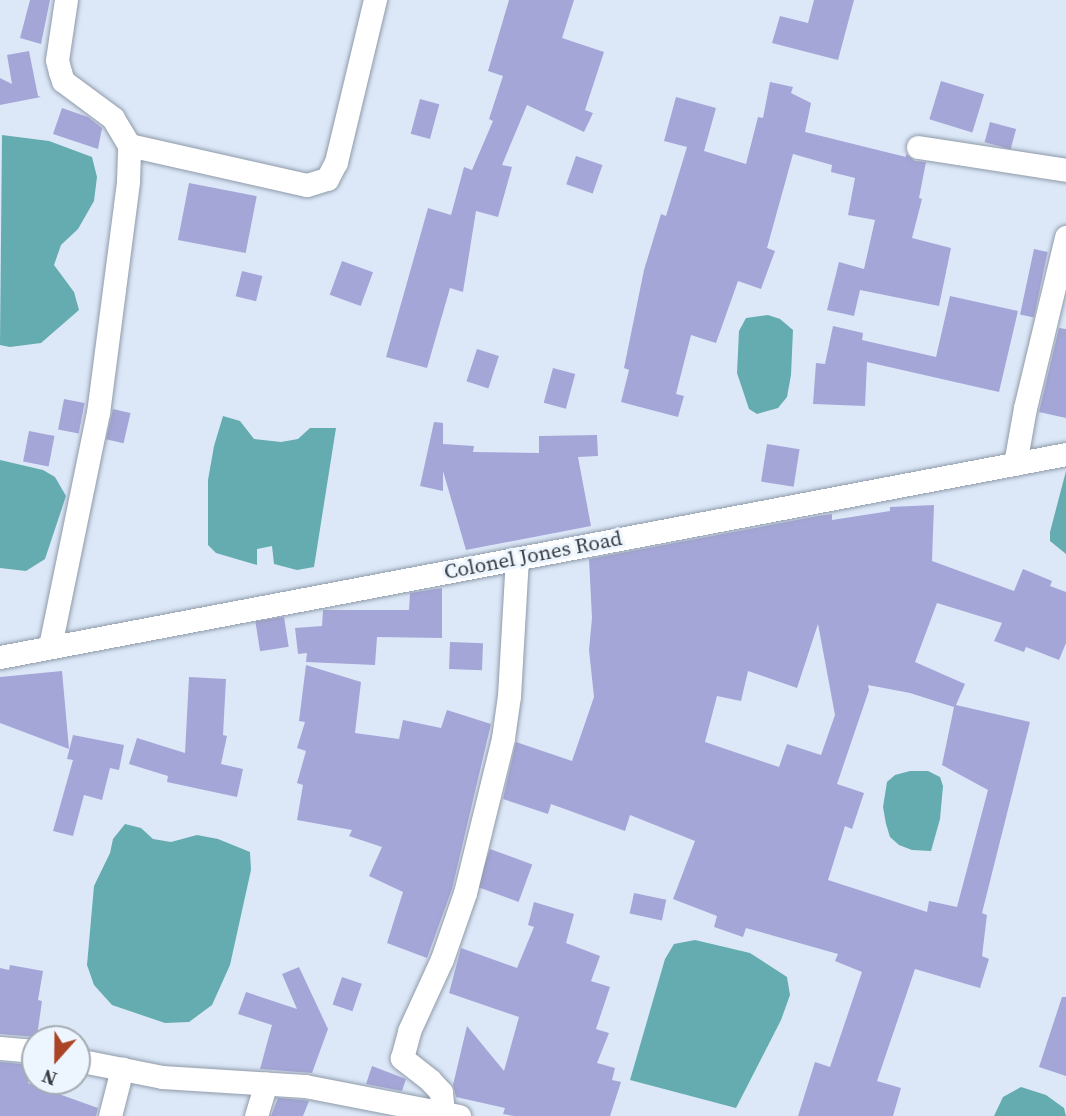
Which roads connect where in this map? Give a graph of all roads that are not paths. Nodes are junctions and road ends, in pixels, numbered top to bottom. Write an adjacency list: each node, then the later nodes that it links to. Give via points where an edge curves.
1 (66, 0): 3 (street, via 57,60 60,72 113,118)
2 (375, 0): 3 (street, via 336,162 327,180 307,185)
3 (128, 145): 10 (street, via 128,181 98,413)
4 (918, 147): 5 (street)
5 (1066, 170)
6 (1066, 237): 8 (street)
7 (1066, 454): 8 (street, Colonel Jones Road)
8 (1015, 464): 9 (street, Colonel Jones Road)
9 (517, 558): 10 (street, Colonel Jones Road); 17 (street, via 503,738 465,893 402,1058 441,1092)
10 (50, 646): 11 (street, Colonel Jones Road)
11 (0, 657)
12 (0, 1048): 13 (street)
13 (21, 1050)
14 (91, 1063): 15 (street)
15 (122, 1069): 16 (street, via 162,1077); 18 (street)
16 (266, 1083): 17 (street); 19 (street)
17 (451, 1114)
18 (110, 1116)
19 (256, 1116)

